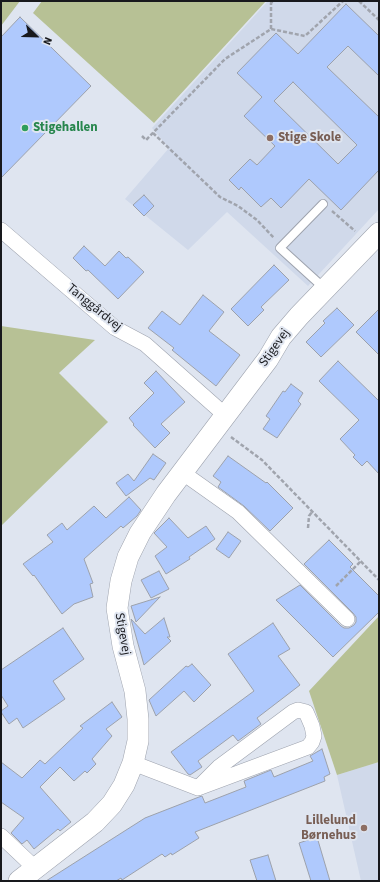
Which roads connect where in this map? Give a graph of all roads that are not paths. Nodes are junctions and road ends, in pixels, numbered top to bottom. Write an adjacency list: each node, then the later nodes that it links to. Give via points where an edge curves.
1 (323, 204): 4 (lane, via 280,248)
2 (1, 230): 5 (street, Tanggårdvej, via 115,328 145,344)
3 (374, 238): 4 (street, Stigevej)
4 (325, 288): 5 (street, Stigevej, via 281,337 268,359)
5 (221, 421): 6 (street, Stigevej)
6 (183, 473): 7 (street, via 238,512); 8 (street, Stigevej, via 140,533 128,557 116,608 122,646 135,691 138,741)
7 (347, 619)
8 (133, 763): 9 (street); 11 (street, Stigevej, via 112,804 95,822)
9 (198, 788): 9 (street, via 308,747 314,736 306,712 293,712 219,768)
10 (1, 836): 11 (street)
11 (36, 868): 12 (street, Stigevej)
12 (19, 881)

